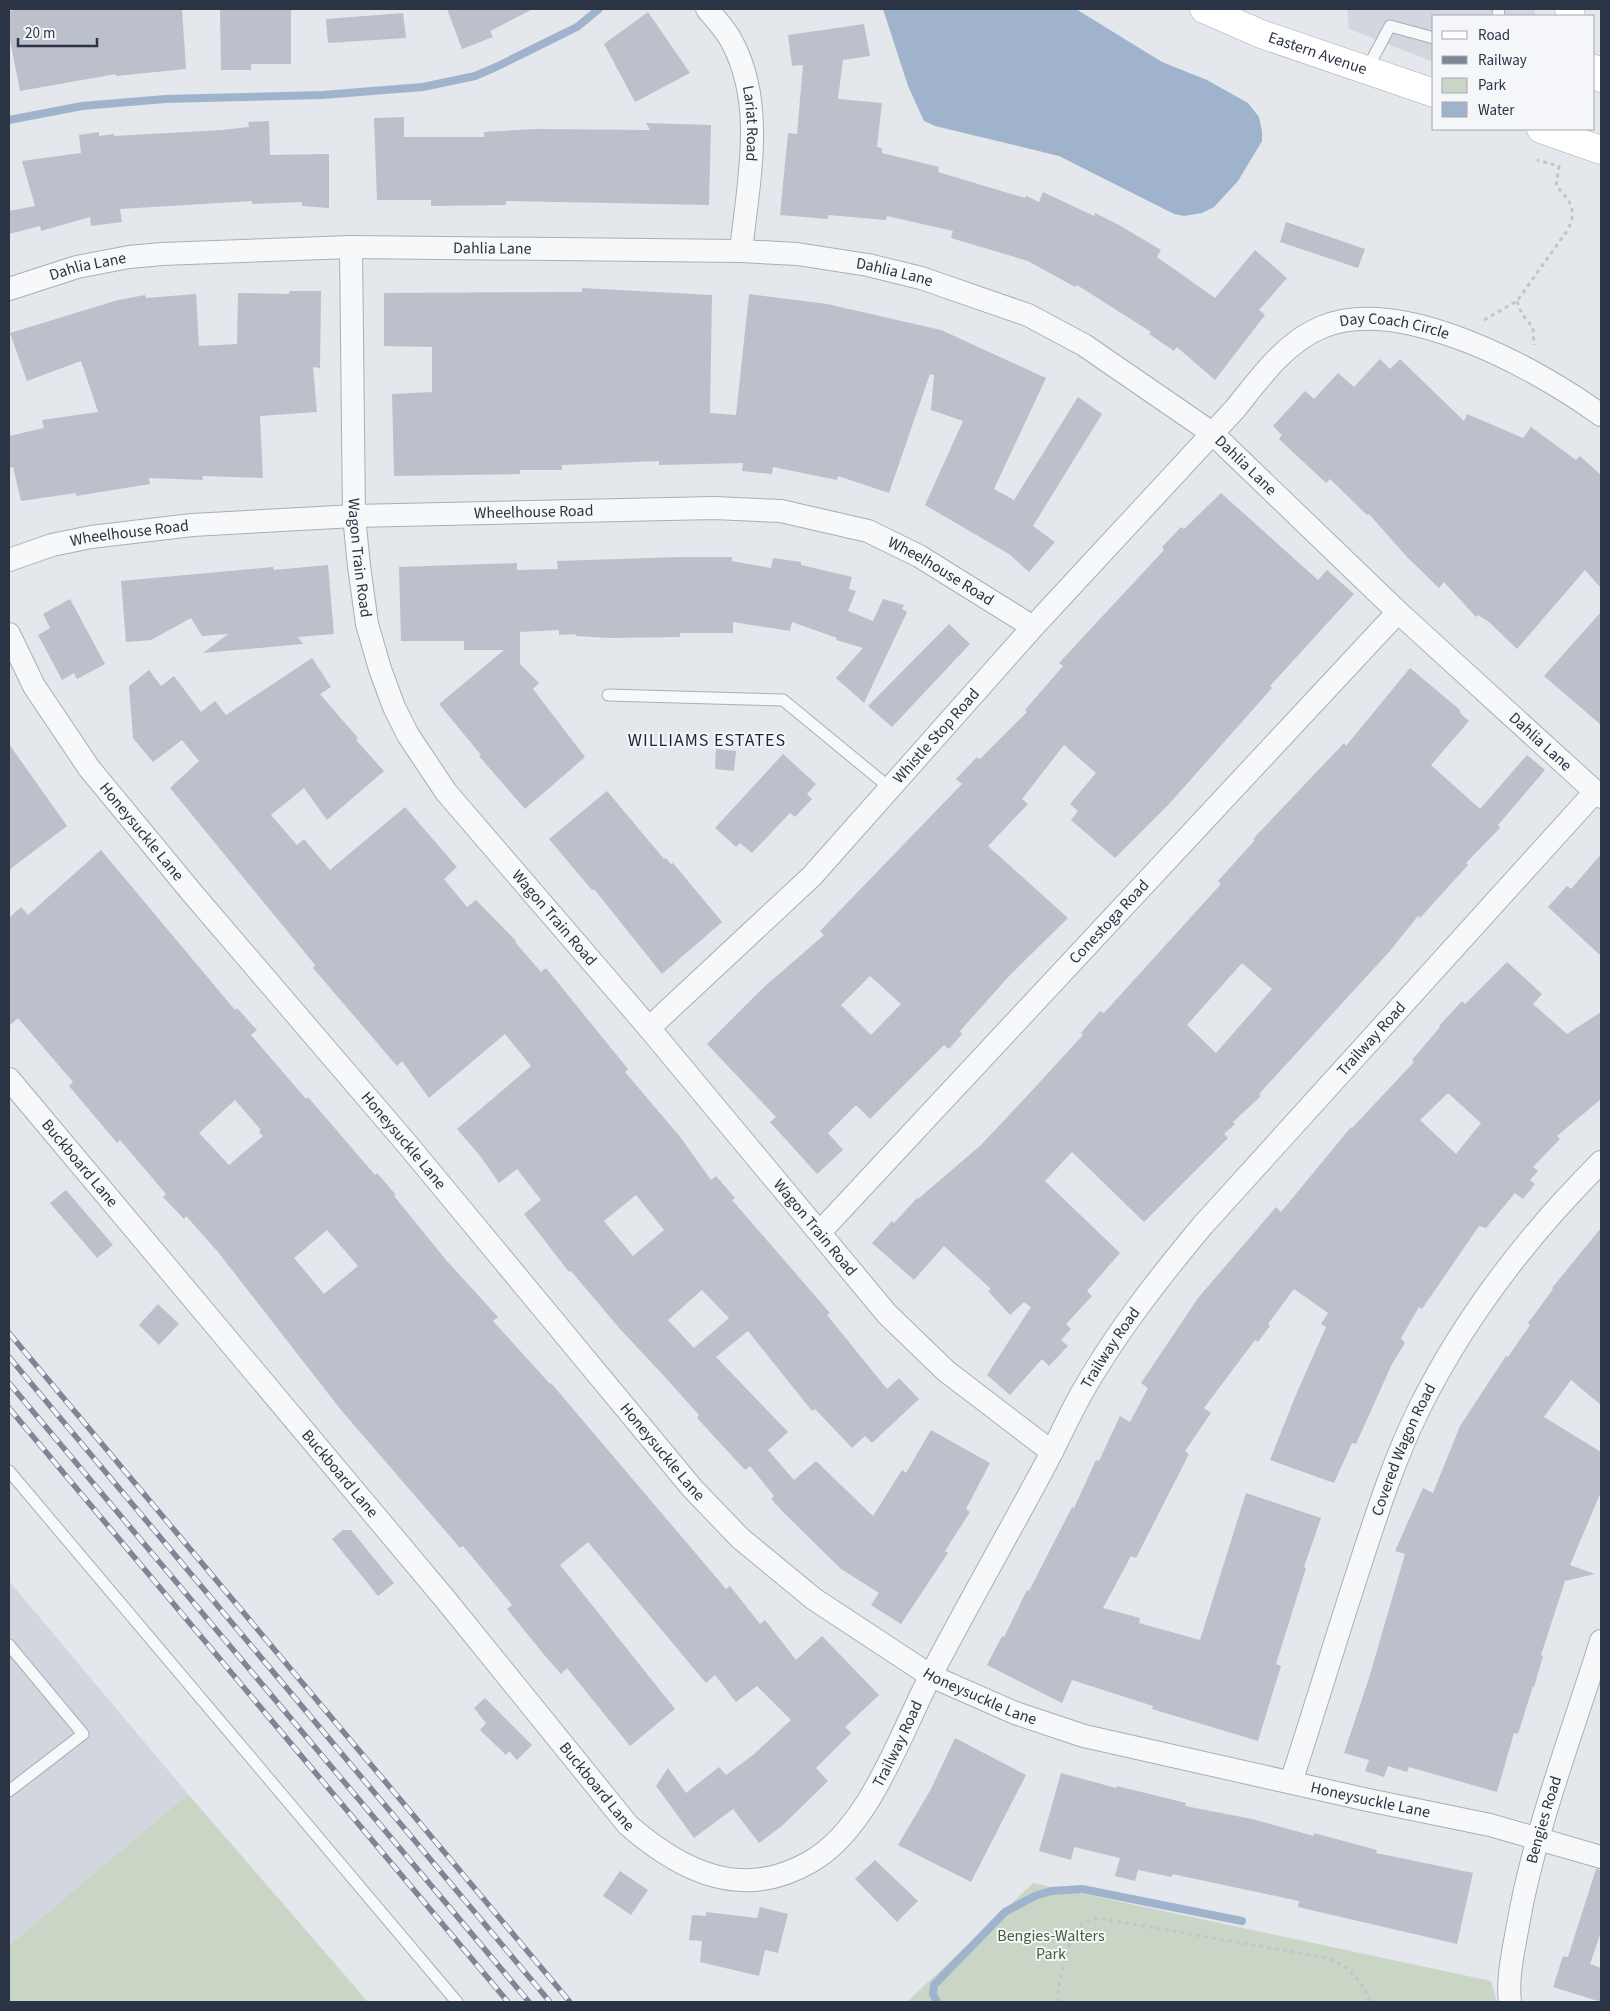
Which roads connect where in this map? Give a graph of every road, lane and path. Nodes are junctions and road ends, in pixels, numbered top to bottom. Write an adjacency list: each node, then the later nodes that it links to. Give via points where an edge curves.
1 (707, 9): 10 (street, Lariat Road, via 733,43 748,88 751,146)
2 (1204, 9): 4 (main road, Eastern Avenue, via 1261,34)
3 (1432, 37): 4 (lane, via 1390,26)
4 (1366, 71): 5 (main road, Eastern Avenue)
5 (1432, 92)
6 (1547, 130): 7 (main road)
7 (1598, 141)
8 (1537, 160): 12 (path, via 1559,166 1556,186 1571,205 1574,219)
9 (352, 247): 10 (street, Dahlia Lane); 11 (street, Dahlia Lane, via 129,257 77,267); 17 (street, Wagon Train Road)
10 (741, 251): 16 (street, Dahlia Lane, via 797,254 868,265 930,281 1018,312 1084,345)
11 (9, 289)
12 (1517, 301): 13 (path); 14 (path, via 1533,328)
13 (1484, 320)
14 (1534, 345)
15 (1601, 415): 16 (street, Day Coach Circle, via 1552,381 1496,353 1438,332 1366,317 1322,327 1290,346)
16 (1212, 433): 19 (street, Dahlia Lane); 20 (street, Whistle Stop Road)
17 (354, 516): 18 (street, Wheelhouse Road, via 192,525 123,533 52,545); 20 (street, Wheelhouse Road, via 714,508 781,511 868,531 919,556); 25 (street, Wagon Train Road, via 367,624 394,707 408,735 446,792)
18 (9, 560)
19 (1398, 612): 24 (street, Dahlia Lane); 28 (street, Conestoga Road)
20 (1033, 627): 23 (street, Whistle Stop Road)
21 (9, 634): 33 (street, Honeysuckle Lane, via 34,686 89,768 692,1488 740,1538 814,1599)
22 (608, 695): 23 (lane, via 783,700)
23 (890, 788): 25 (street, Whistle Stop Road, via 812,876)
24 (1598, 794): 29 (street, Trailway Road, via 1203,1225 1140,1305 1081,1395)
25 (648, 1028): 28 (street, Wagon Train Road)
26 (9, 1079): 39 (street, Buckboard Lane, via 445,1599 628,1825)
27 (1601, 1162): 35 (street, Covered Wagon Road, via 1554,1213 1489,1295 1420,1408 1374,1522)
28 (820, 1232): 29 (street, Wagon Train Road, via 914,1342 946,1371)
29 (1052, 1452): 33 (street, Trailway Road)
30 (9, 1471): 41 (lane)
31 (1601, 1642): 34 (street, Bengies Road)
32 (9, 1645): 36 (lane, via 83,1734)
33 (931, 1676): 35 (street, Honeysuckle Lane, via 1015,1712 1084,1736); 39 (street, Trailway Road, via 878,1781 851,1825 832,1846 812,1861 768,1880 748,1881 711,1874)
34 (1596, 1678): 37 (street, Bengies Road, via 1557,1769)
35 (1291, 1782): 37 (street, Honeysuckle Lane, via 1490,1824)
36 (9, 1791)
37 (1538, 1838): 38 (street, Honeysuckle Lane); 40 (street, Bengies Road, via 1522,1897 1512,1962)
38 (1601, 1857)
39 (677, 1860)
40 (1514, 2001)
41 (456, 2002)
42 (1057, 2002): 43 (path, via 1072,1938 1079,1926 1098,1918 1328,1958 1351,1972 1364,1986)
43 (1370, 2002)

